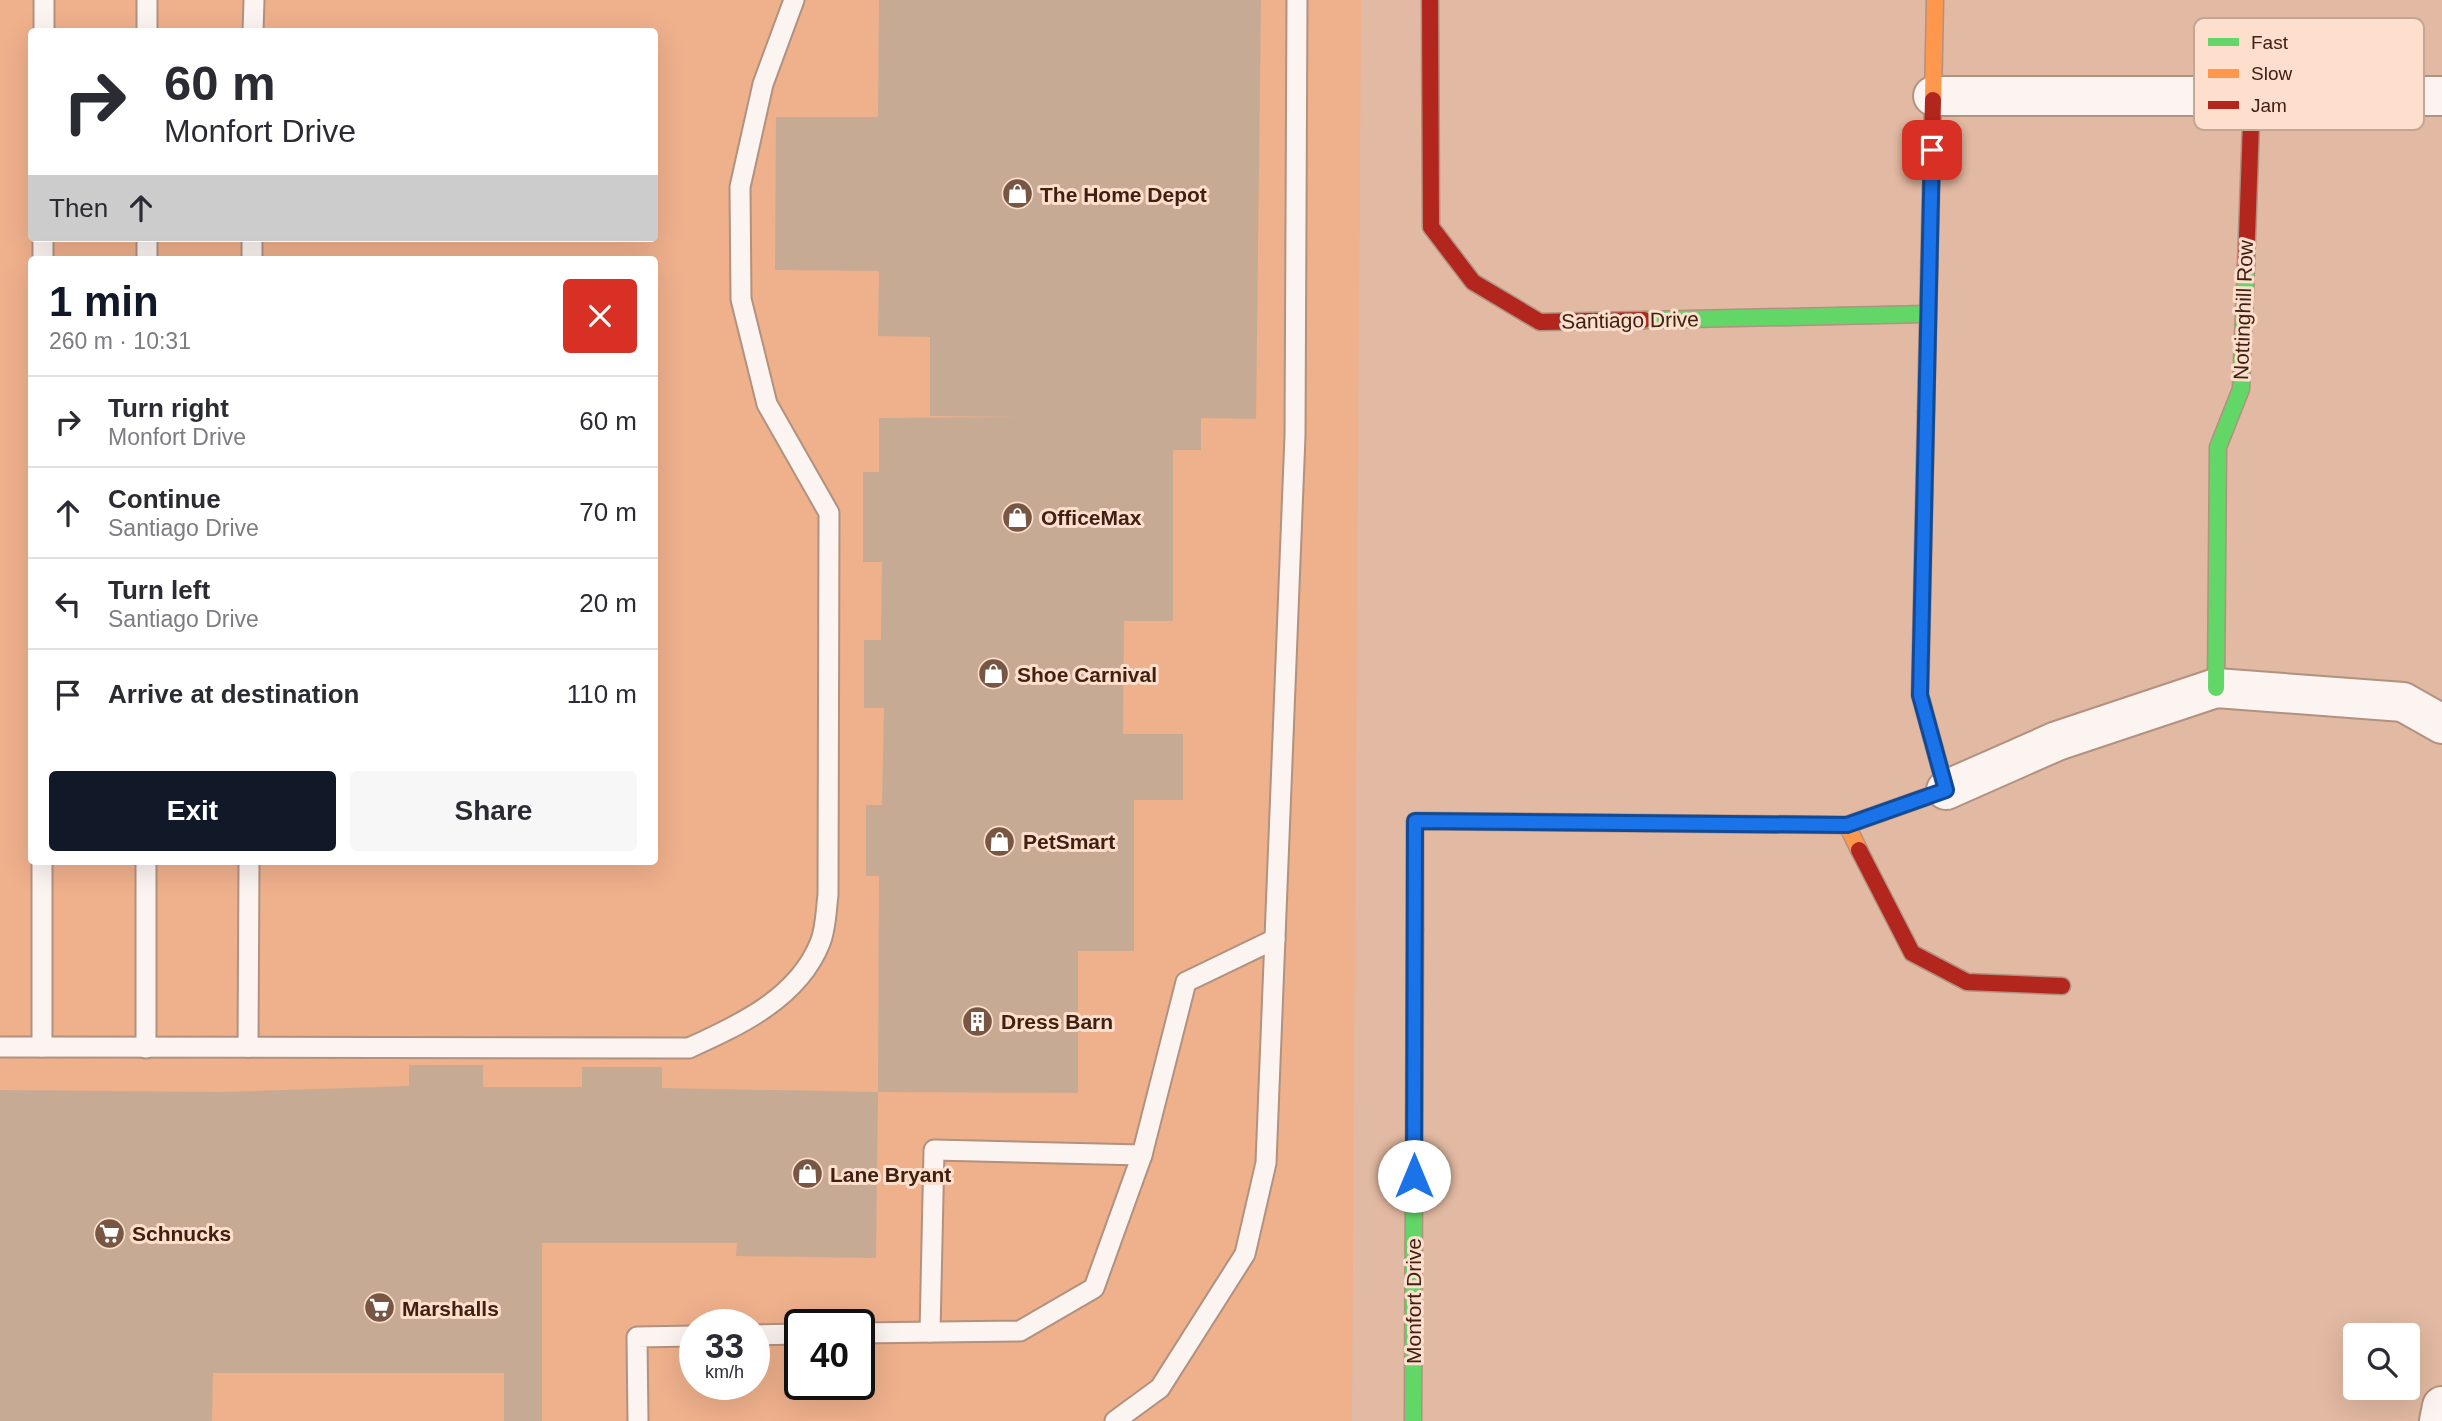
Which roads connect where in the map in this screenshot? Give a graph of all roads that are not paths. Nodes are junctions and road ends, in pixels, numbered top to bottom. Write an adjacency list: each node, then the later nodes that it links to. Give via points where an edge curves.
1 (44, 0): 8 (lane)
2 (147, 0): 9 (lane)
3 (254, 0): 10 (lane)
4 (794, 0): 28 (lane, via 763,84 740,187 741,299 766,404 829,513 828,895 821,942 801,977 775,1000 740,1026 689,1048)
5 (1297, 0): 24 (lane, via 1295,436)
6 (1430, 0): 16 (street, Santiago Drive, via 1431,227 1473,282 1540,322)
7 (1935, 0): 12 (street)
8 (44, 28)
9 (147, 28)
10 (253, 28)
11 (2194, 95): 12 (street)
12 (1933, 96): 16 (street)
13 (2424, 96): 14 (street)
14 (2442, 96)
15 (2251, 130): 17 (street, Nottinghill Row, via 2241,389 2218,447)
16 (1927, 314): 19 (street, via 1920,695)
17 (2216, 688): 18 (street, via 2403,702); 19 (street, via 2057,741)
18 (2442, 724)
19 (1946, 790): 20 (street)
20 (1847, 825): 25 (street, via 1912,953 1967,982); 37 (street, Monfort Drive, via 1415,821)
21 (42, 865): 27 (lane)
22 (146, 865): 29 (lane)
23 (249, 865): 28 (lane)
24 (1275, 939): 30 (lane, via 1186,982); 36 (lane, via 1266,1163 1245,1254 1160,1388)
25 (2062, 986)
26 (0, 1047): 27 (lane)
27 (42, 1047): 29 (lane)
28 (248, 1047): 29 (lane)
29 (146, 1048)
30 (1142, 1155): 31 (lane, via 1094,1288 1020,1331); 31 (lane, via 934,1150)
31 (930, 1332): 32 (lane)
32 (875, 1334)
33 (679, 1336): 35 (lane, via 637,1337)
34 (2442, 1406): 38 (street)
35 (638, 1421)
36 (1115, 1421)
37 (1413, 1421)
38 (2439, 1421)

